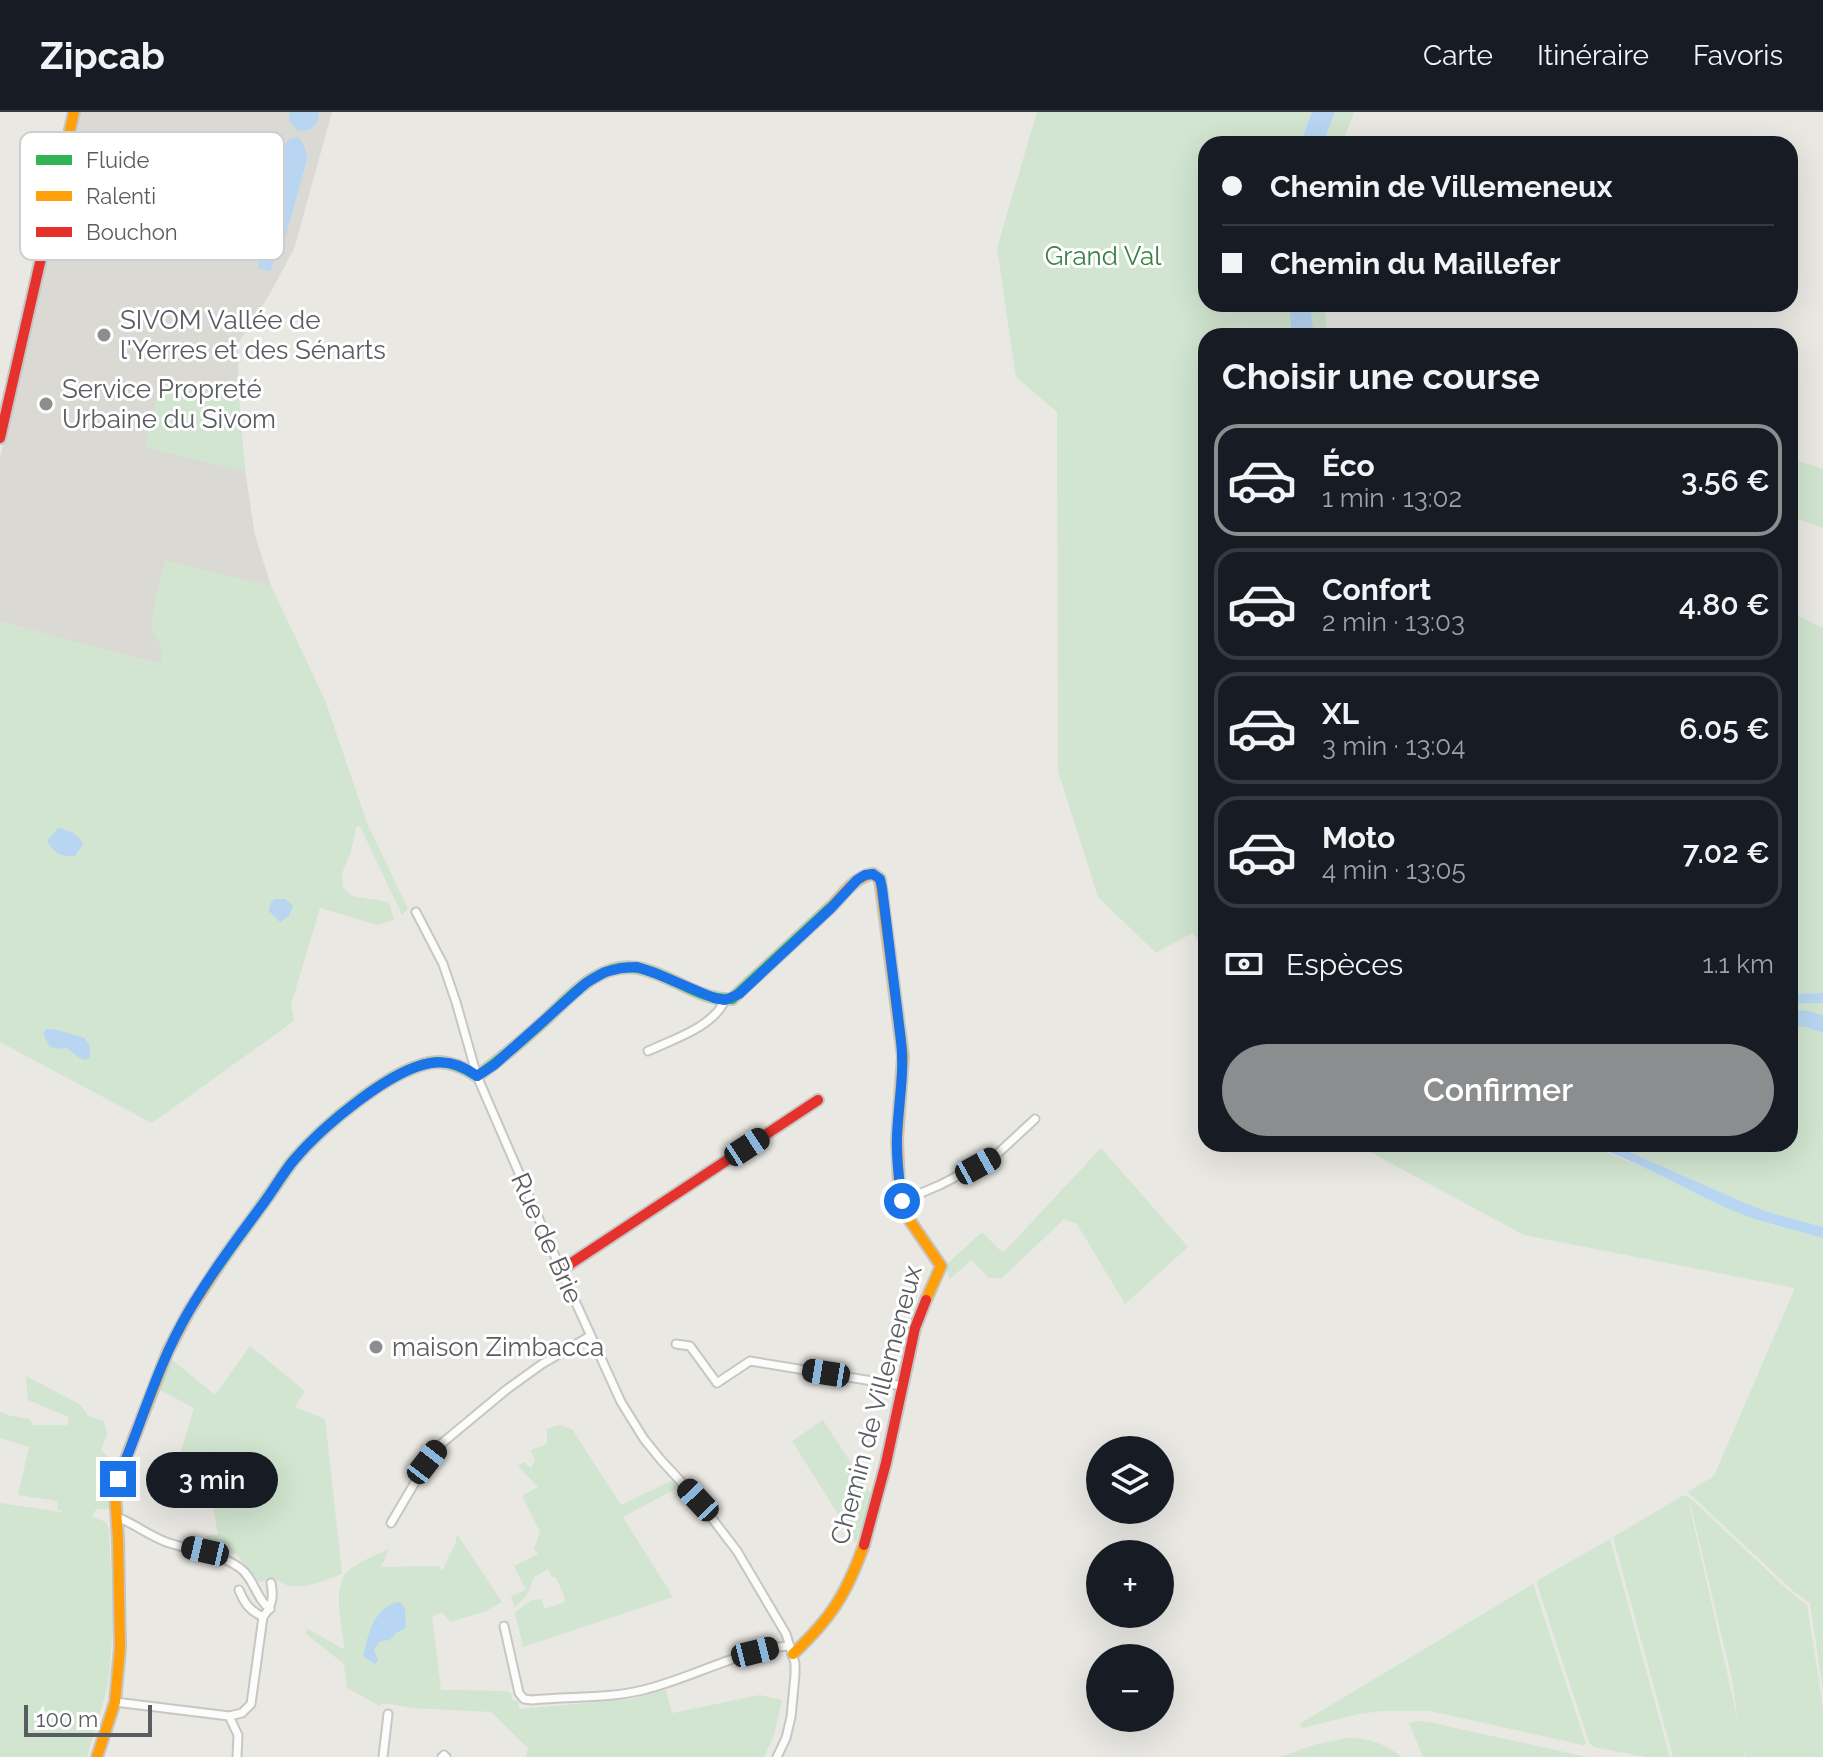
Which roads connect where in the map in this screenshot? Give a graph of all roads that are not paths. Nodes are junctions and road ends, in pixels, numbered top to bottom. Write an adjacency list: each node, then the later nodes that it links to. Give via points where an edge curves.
1 (74, 112): 2 (street)
2 (69, 132)
3 (40, 260): 4 (street)
4 (0, 438)
5 (416, 912): 8 (street, Rue de Brie, via 443,964)
6 (725, 1000): 7 (street, via 721,1010 701,1025); 8 (street, via 637,967 605,972); 11 (street, Chemin de Villemeneux, via 739,994 857,880 873,874 880,879 903,1057 897,1140)
7 (648, 1051)
8 (477, 1076): 12 (street, Rue de Brie); 16 (street, via 447,1063 431,1063 397,1076 335,1121 293,1161 197,1298 161,1365 118,1479)
9 (818, 1100): 12 (street)
10 (1035, 1119): 11 (street, via 994,1157)
11 (902, 1201): 15 (street, Chemin de Villemeneux, via 941,1266 920,1314)
12 (561, 1270): 13 (street, Rue de Brie)
13 (590, 1336): 17 (street, via 506,1390 441,1444); 23 (street, Rue de Brie, via 644,1439 737,1551)
14 (676, 1344): 15 (street, via 690,1346 717,1383 750,1361)
15 (903, 1386): 23 (street, Chemin de Villemeneux, via 877,1498 843,1596 808,1640)
16 (117, 1517): 20 (street, via 167,1542 227,1560 243,1570); 24 (street, via 120,1633)
17 (391, 1523)
18 (271, 1583): 20 (street)
19 (239, 1590): 21 (street, via 245,1605)
20 (270, 1609): 21 (street)
21 (263, 1617): 26 (street, via 251,1704)
22 (504, 1626): 23 (street, via 519,1693 532,1700 641,1690 755,1652)
23 (792, 1650): 30 (street, Rue de Brie, via 791,1717)
24 (115, 1702): 26 (street); 27 (street)
25 (388, 1714): 29 (street)
26 (229, 1716): 28 (street, via 238,1735)
27 (97, 1757)
28 (237, 1757)
29 (383, 1757)
30 (777, 1757)

